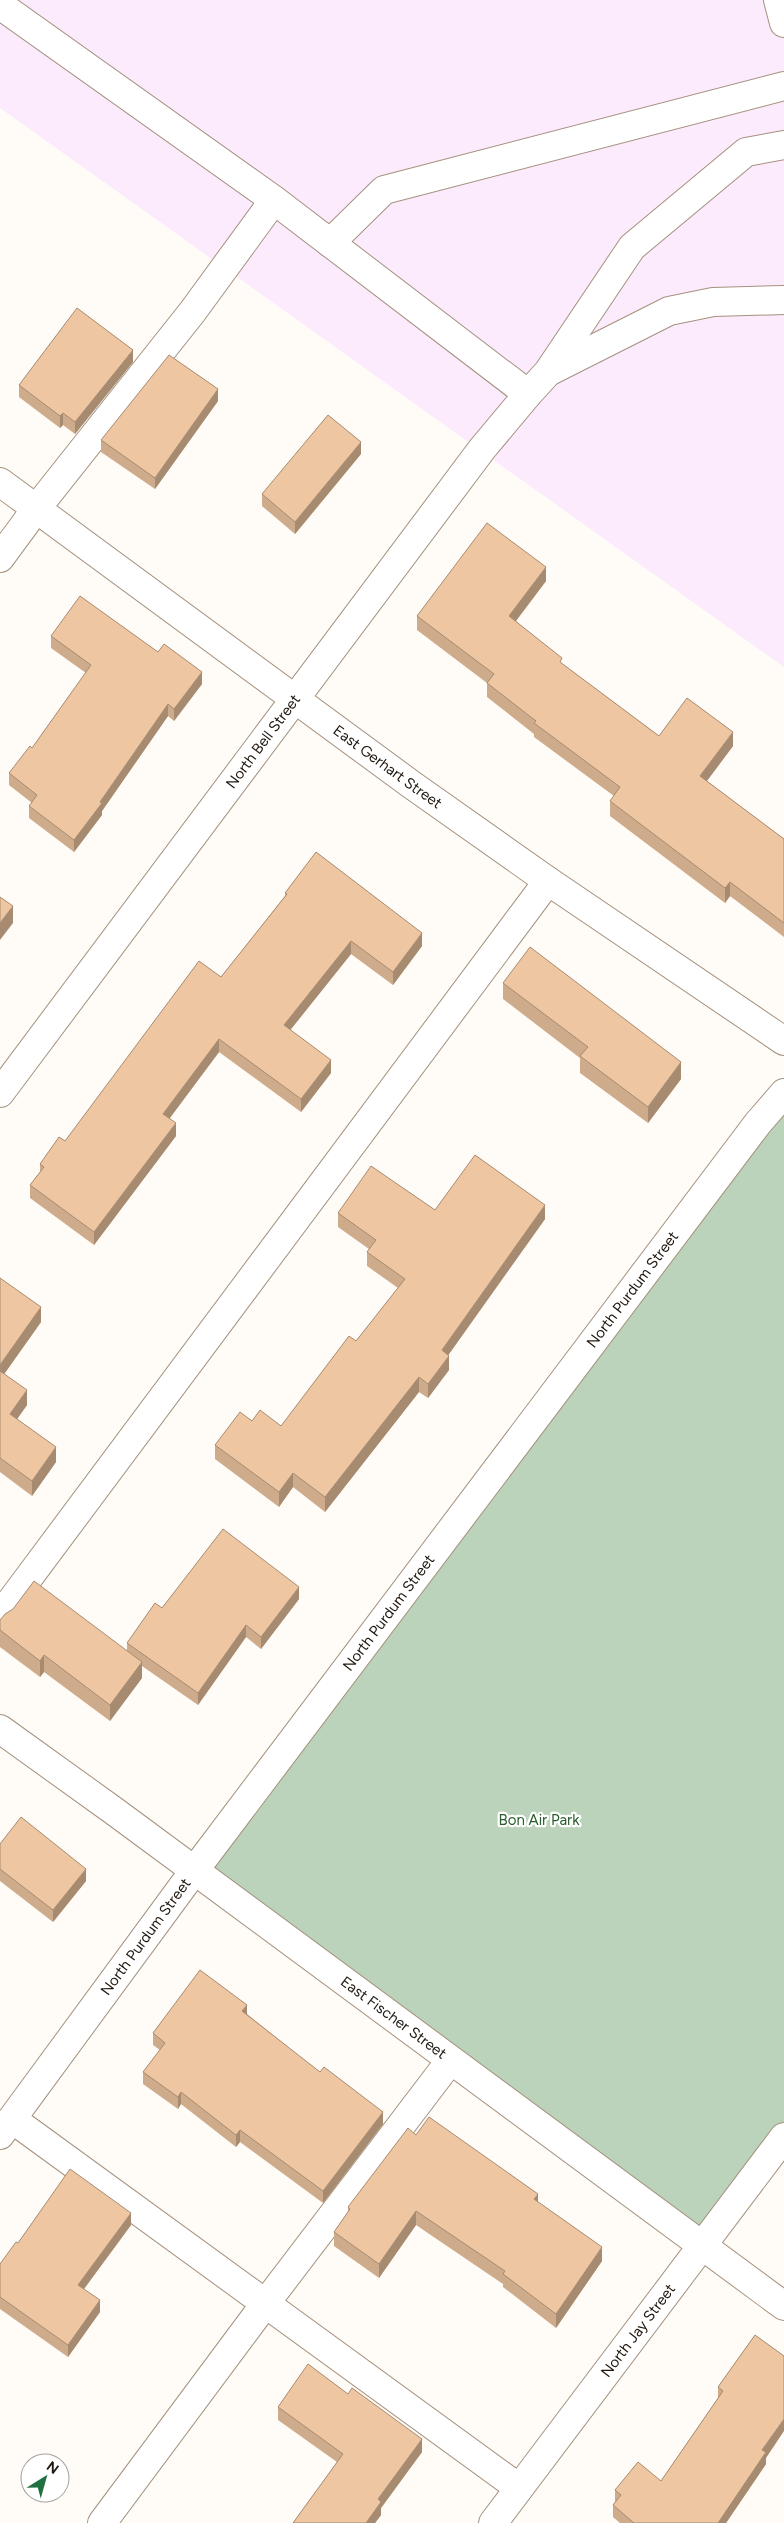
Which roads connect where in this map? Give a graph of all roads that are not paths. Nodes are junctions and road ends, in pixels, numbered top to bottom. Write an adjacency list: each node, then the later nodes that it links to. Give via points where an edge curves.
1 (778, 0): 3 (street)
2 (0, 5): 6 (street)
3 (784, 23)
4 (784, 86): 7 (street, via 384,190)
5 (784, 145): 9 (street, via 746,152 632,247)
6 (274, 200): 7 (street); 12 (street, via 193,311)
7 (330, 243): 10 (street)
8 (784, 300): 9 (street, via 713,302 669,311)
9 (548, 372): 10 (street, North Bell Street)
10 (528, 394): 14 (street, North Bell Street, via 482,449)
11 (0, 482): 12 (street, East Gerhart Street)
12 (36, 509): 13 (street); 14 (street, East Gerhart Street)
13 (0, 558)
14 (295, 698): 15 (street, East Gerhart Street); 17 (street, North Bell Street)
15 (548, 881): 16 (street, East Gerhart Street); 19 (street)
16 (784, 1041)
17 (0, 1093)
18 (784, 1093): 21 (street, North Purdum Street, via 752,1131)
19 (0, 1616)
20 (0, 1729): 21 (street, East Fischer Street)
21 (194, 1871): 22 (street, East Fischer Street); 23 (street, North Purdum Street)
22 (450, 2061): 25 (street, East Fischer Street); 26 (street)
23 (6, 2127): 26 (street)
24 (784, 2137): 25 (street, North Jay Street)
25 (701, 2247): 27 (street, East Fischer Street); 28 (street, North Jay Street)
26 (265, 2304): 28 (street); 29 (street)
27 (784, 2306)
28 (519, 2488): 30 (street, North Jay Street)
29 (102, 2523)
30 (493, 2523)

